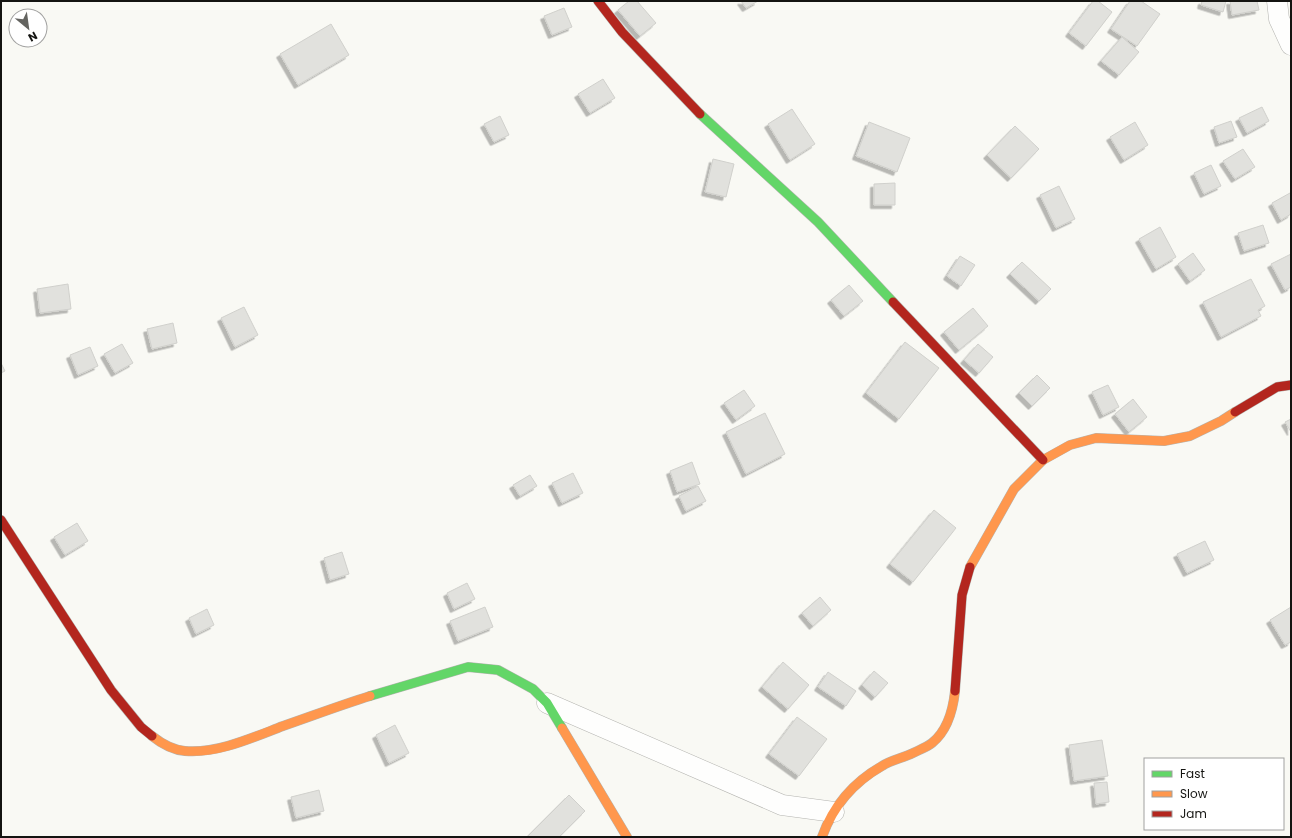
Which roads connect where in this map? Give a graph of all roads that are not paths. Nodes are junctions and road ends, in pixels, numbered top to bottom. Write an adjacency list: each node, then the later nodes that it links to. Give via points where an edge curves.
1 (598, 1): 5 (street, via 622,32 701,116 818,222)
2 (1277, 1): 3 (street, via 1279,19)
3 (1291, 45)
4 (1291, 385): 5 (street, via 1277,387 1190,436 1164,441 1096,438 1070,445)
5 (1043, 460): 8 (street, via 1014,489 972,564 962,595 954,702 946,728 932,743 883,766 862,780 841,800)
6 (1, 520): 7 (street, via 111,690 141,727 162,744 185,751 209,750 238,743 336,707 468,667 498,670 533,689)
7 (548, 703): 8 (street, via 782,805); 9 (street)
8 (834, 812): 10 (street)
9 (627, 837)
10 (822, 837)

